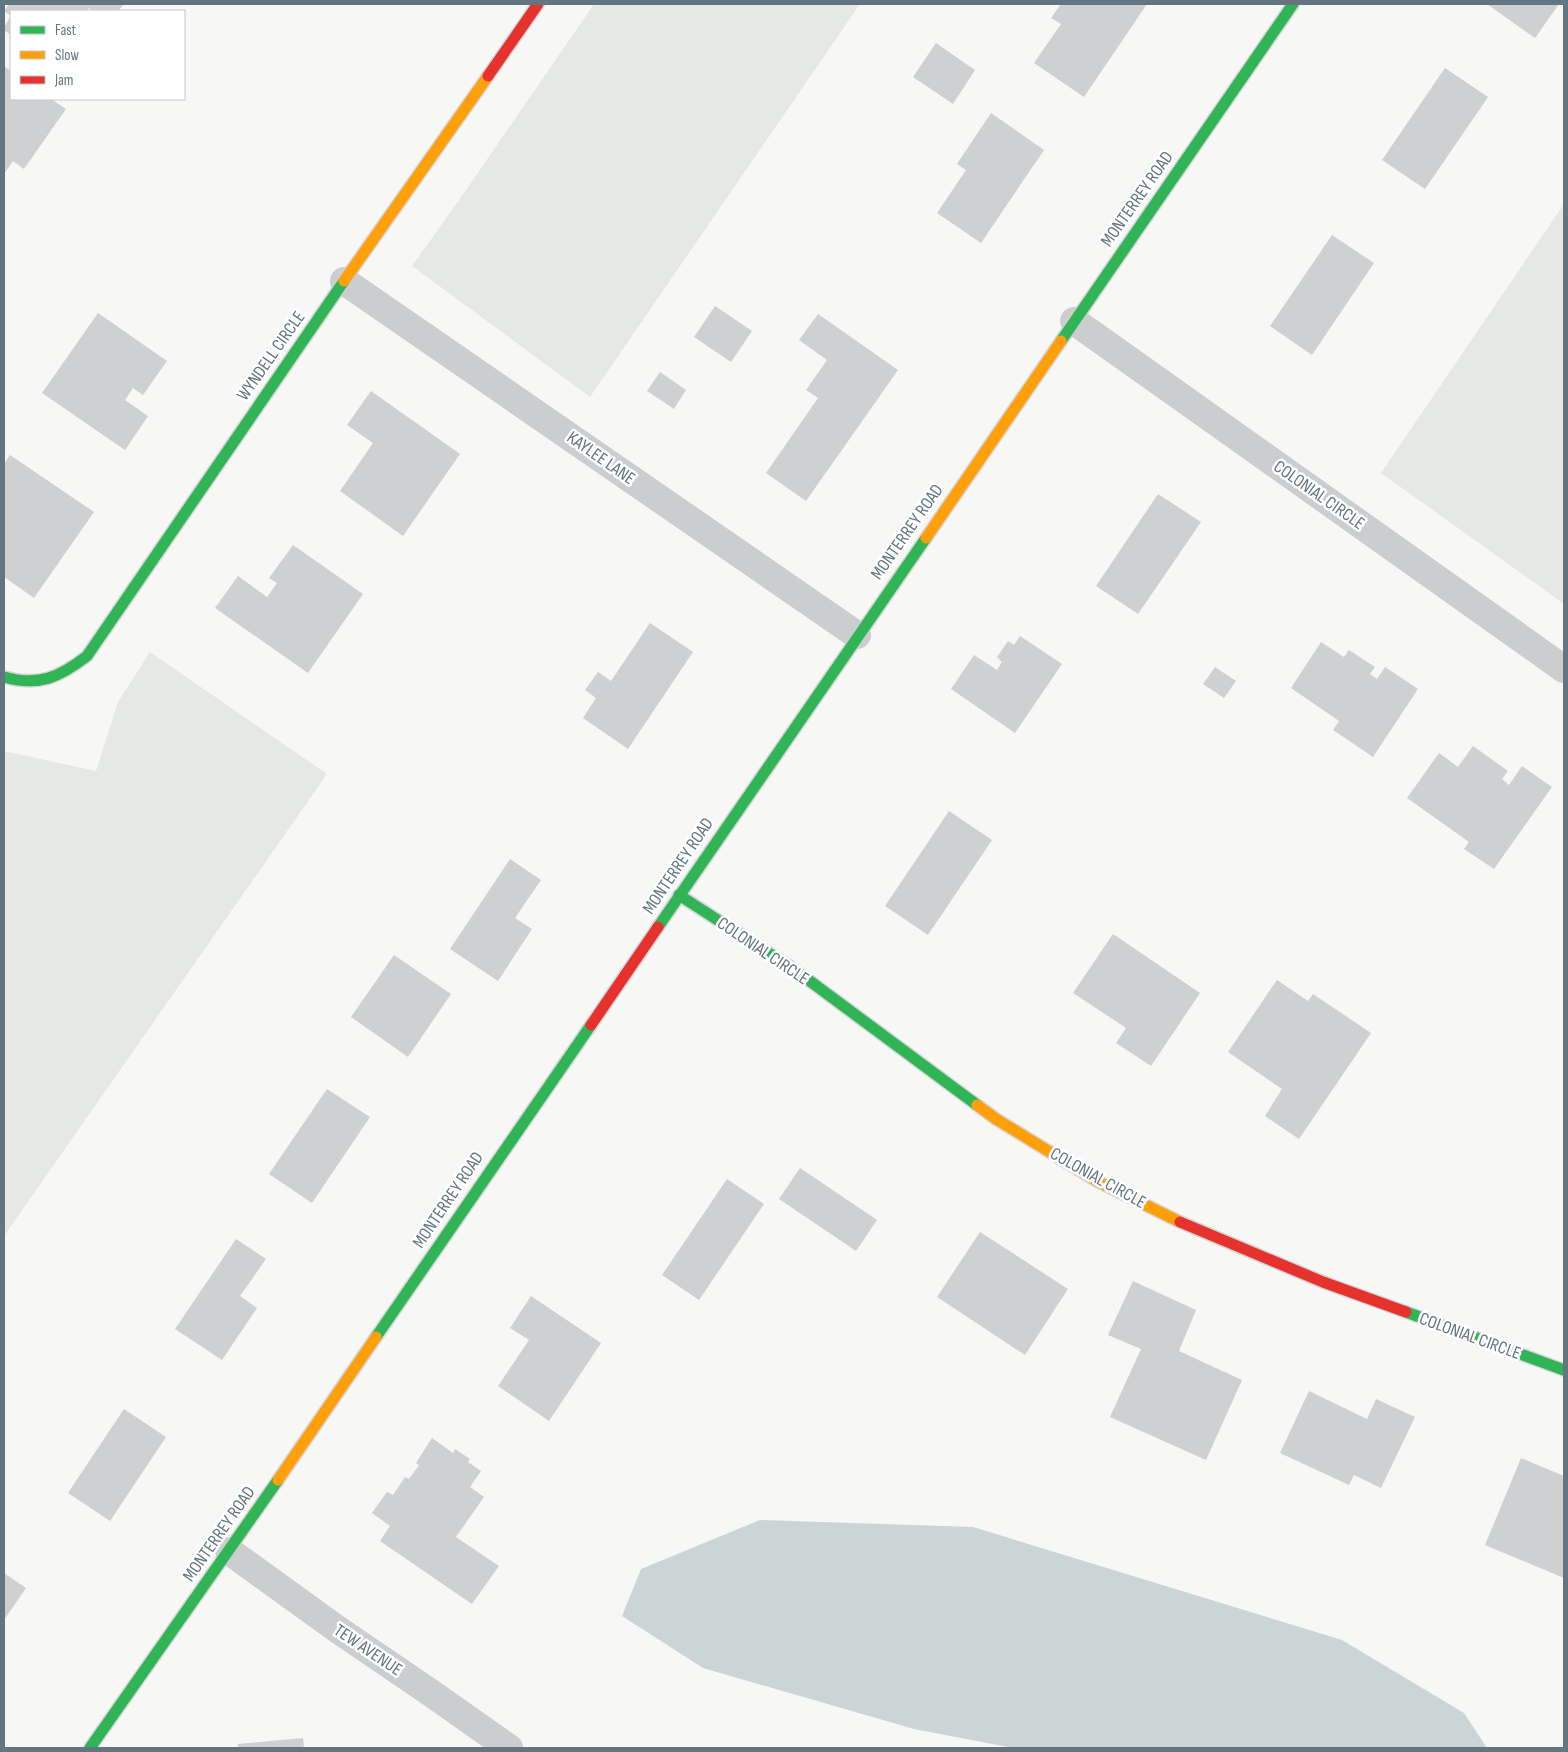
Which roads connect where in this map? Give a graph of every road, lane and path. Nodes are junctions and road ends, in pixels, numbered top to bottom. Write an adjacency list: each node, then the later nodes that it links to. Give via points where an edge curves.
1 (538, 4): 3 (street, WYNDELL CIRCLE)
2 (1293, 4): 4 (street, MONTERREY ROAD)
3 (344, 281): 5 (street, KAYLEE LANE); 7 (street, WYNDELL CIRCLE, via 87,656 66,672 41,680)
4 (1074, 321): 5 (street, MONTERREY ROAD); 6 (street, COLONIAL CIRCLE)
5 (857, 635): 8 (street, MONTERREY ROAD)
6 (1564, 669)
7 (4, 678)
8 (680, 895): 9 (street, COLONIAL CIRCLE, via 795,970 996,1119 1096,1181 1195,1229 1323,1282); 10 (street, MONTERREY ROAD)
9 (1564, 1370)
10 (229, 1550): 11 (street, MONTERREY ROAD); 12 (street, TEW AVENUE)
11 (90, 1748)
12 (509, 1748)

